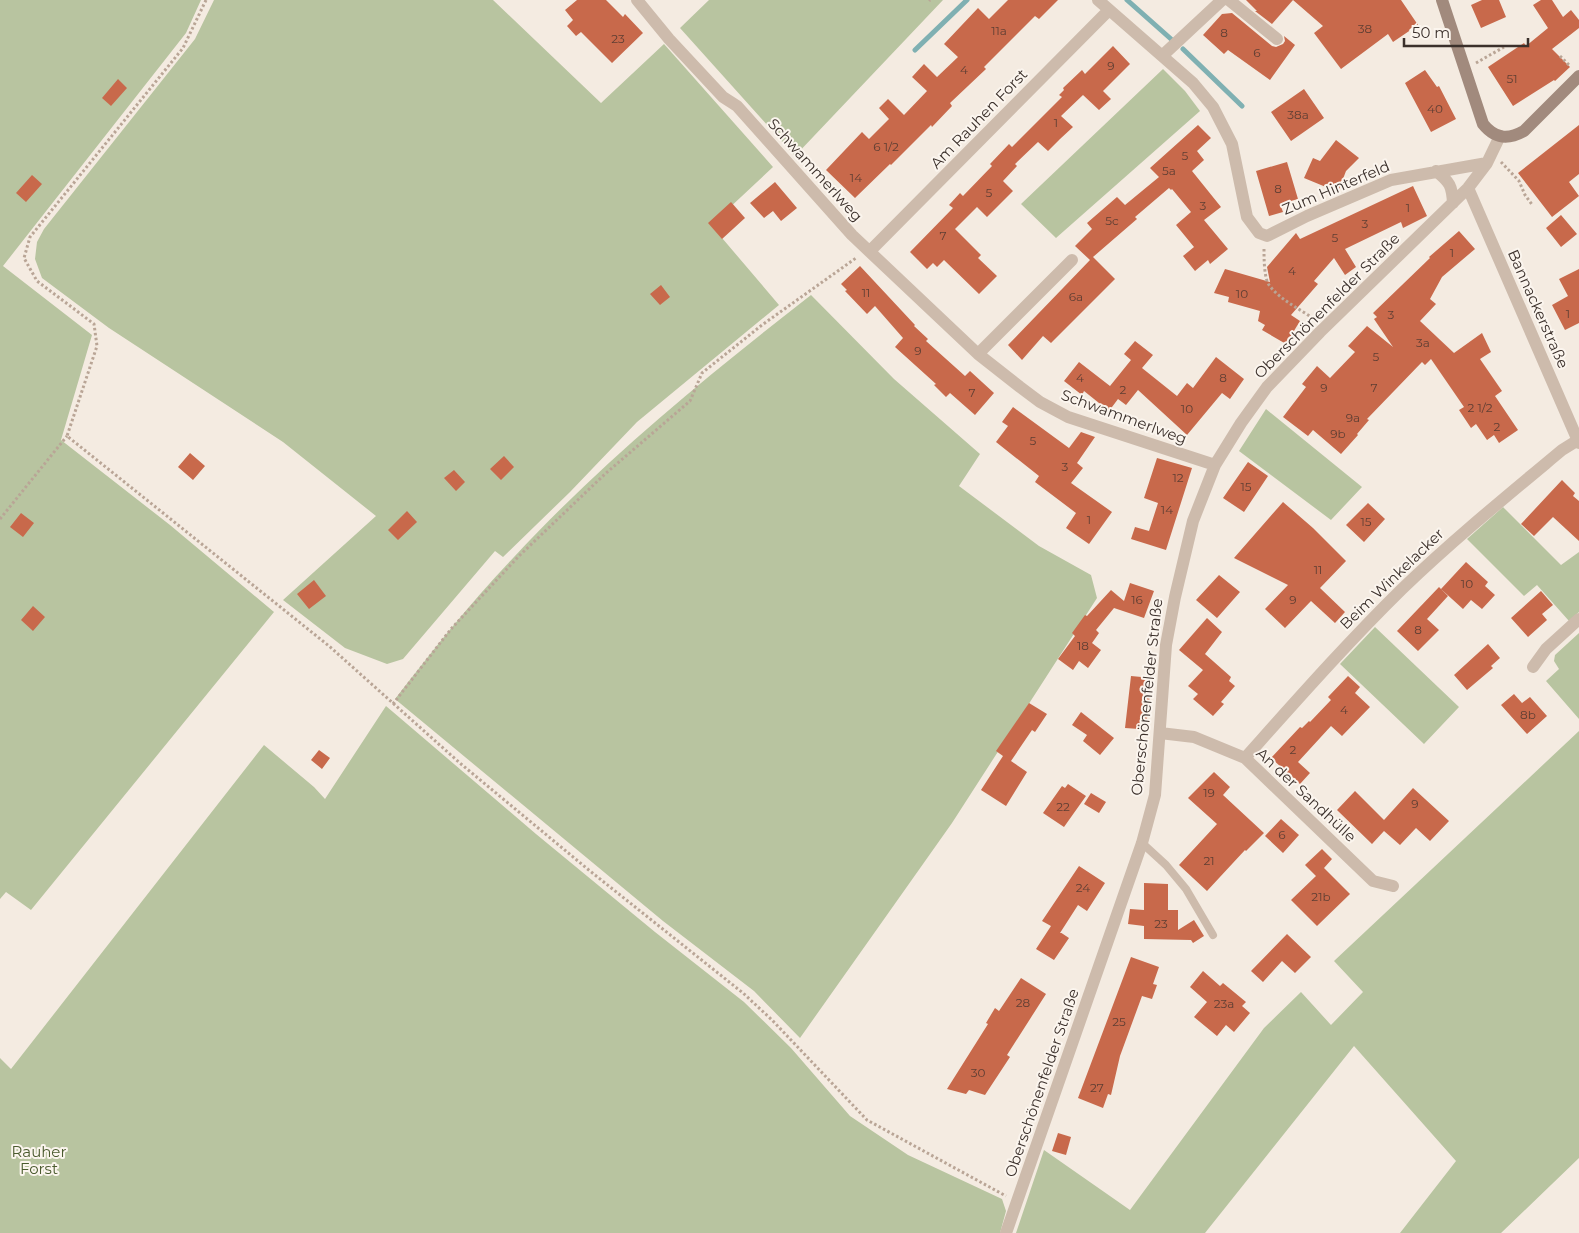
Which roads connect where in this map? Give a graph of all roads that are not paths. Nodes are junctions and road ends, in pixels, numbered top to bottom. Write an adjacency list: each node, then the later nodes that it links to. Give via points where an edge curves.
1 (636, 0): 15 (street, Schwammerlweg, via 723,97 737,106)
2 (1098, 0): 6 (street)
3 (1222, 0): 8 (street)
4 (1229, 0): 7 (street)
5 (1442, 0): 10 (street, via 1482,124 1489,132)
6 (1109, 10): 8 (street); 15 (street, Am Rauhen Forst)
7 (1277, 39)
8 (1162, 56): 12 (street, Zum Hinterfeld, via 1193,83 1213,107 1232,144 1247,216 1263,234 1391,180)
9 (1579, 76): 10 (street, via 1524,132 1514,137)
10 (1500, 136): 11 (street, Oberschönenfelder Straße)
11 (1490, 157): 12 (street, Zum Hinterfeld); 13 (street, Oberschönenfelder Straße)
12 (1436, 171): 14 (street, via 1452,187)
13 (1468, 188): 14 (street, Oberschönenfelder Straße); 18 (street, Bannackerstraße)
14 (1453, 204): 19 (street, Oberschönenfelder Straße, via 1325,327 1267,388 1241,422)
15 (870, 251): 17 (street, Schwammerlweg)
16 (1072, 260): 17 (street)
17 (978, 354): 19 (street, Schwammerlweg, via 1040,402 1068,417)
18 (1578, 442): 23 (street, Beim Winkelacker, via 1562,450 1464,531 1403,588)
19 (1215, 465): 22 (street, Oberschönenfelder Straße, via 1193,521 1178,579 1166,645)
20 (1579, 619): 21 (street, via 1546,649)
21 (1534, 667)
22 (1160, 733): 23 (street, An der Sandhülle, via 1194,738); 24 (street, Oberschönenfelder Straße, via 1155,795)
23 (1245, 758): 25 (street, An der Sandhülle, via 1373,881)
24 (1142, 843): 26 (lane, via 1186,889); 27 (street, Oberschönenfelder Straße)
25 (1393, 886)
26 (1213, 934)
27 (1006, 1233)

